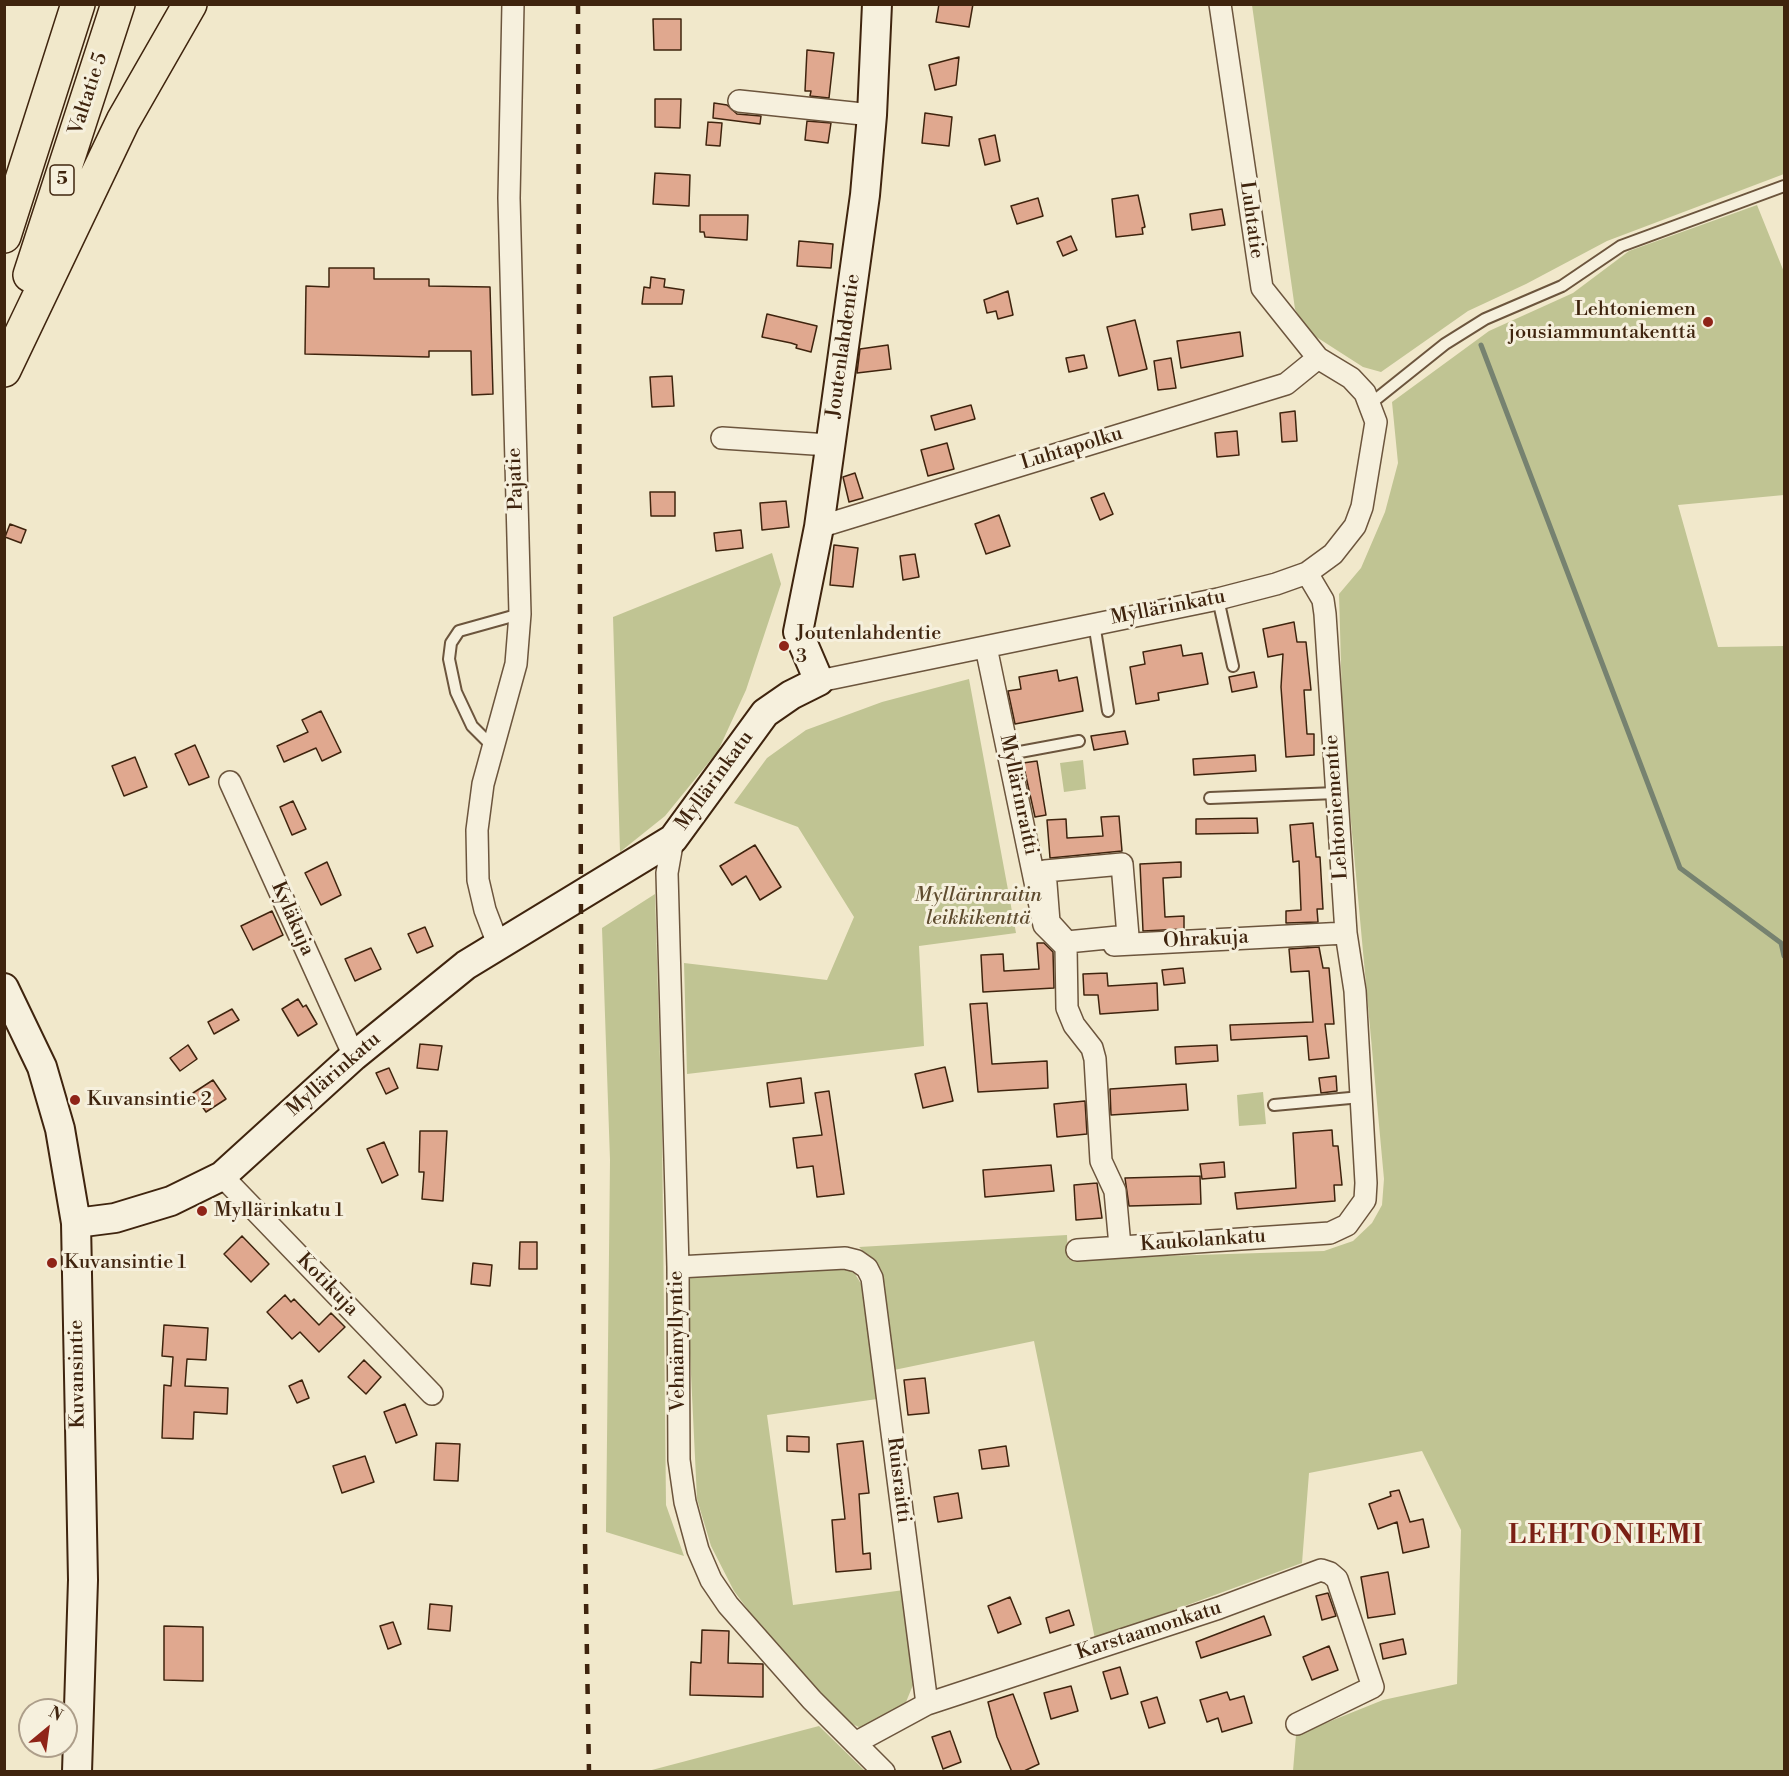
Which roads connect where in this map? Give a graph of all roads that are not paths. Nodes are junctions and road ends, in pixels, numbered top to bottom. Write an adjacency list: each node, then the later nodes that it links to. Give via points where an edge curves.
1 (78, 4): 10 (highway, Valtatie 5 / 5)
2 (118, 4): 11 (highway, Valtatie 5 / 5)
3 (189, 4): 13 (highway, via 123,121)
4 (513, 4): 20 (street, Pajatie, via 509,198)
5 (877, 4): 8 (street, Joutenlahdentie)
6 (1220, 4): 12 (street, Luhtatie, via 1262,288)
7 (739, 101): 8 (street)
8 (873, 115): 16 (street, Joutenlahdentie)
9 (1785, 186): 14 (lane, via 1621,246 1562,286 1485,319)
10 (4, 236)
11 (4, 354)
12 (1318, 358): 14 (street, Luhtatie, via 1351,378); 17 (street, Luhtapolku, via 1286,384)
13 (4, 370)
14 (1367, 398): 18 (street, via 1376,422 1362,507 1344,542)
15 (722, 438): 16 (street)
16 (830, 445): 17 (street, Joutenlahdentie)
17 (819, 527): 24 (street, Joutenlahdentie, via 798,632)
18 (1307, 573): 19 (street, Myllärinkatu); 30 (street, Lehtoniementie, via 1323,600 1325,614)
19 (1218, 599): 21 (street, Myllärinkatu); 23 (lane)
20 (520, 614): 27 (street, Pajatie, via 516,664); 27 (lane, via 459,631 451,643 449,659 456,692 472,726)
21 (1094, 623): 22 (street, Myllärinkatu); 25 (lane)
22 (986, 647): 24 (street, Myllärinkatu); 28 (street, Myllärinraitti)
23 (1233, 666)
24 (819, 681): 32 (street, Myllärinkatu, via 765,713)
25 (1108, 711)
26 (1079, 741): 28 (lane)
27 (493, 747): 35 (street, Pajatie, via 477,830 478,880)
28 (1010, 754): 36 (street, Myllärinraitti, via 1044,925)
29 (230, 782): 38 (street, Kyläkuja)
30 (1336, 793): 31 (lane); 34 (street, Lehtoniementie)
31 (1210, 798)
32 (673, 839): 35 (street, Myllärinkatu); 46 (street, Vehnämyllyntie, via 667,873)
33 (1045, 871): 33 (street, via 1122,864 1128,936 1067,942 1049,922)
34 (1346, 933): 36 (street, Ohrakuja); 39 (street, Lehtoniementie, via 1355,991)
35 (498, 944): 38 (street, Myllärinkatu, via 466,964)
36 (1066, 947): 44 (street, via 1067,1008 1074,1025 1088,1040 1095,1059 1101,1161 1115,1191)
37 (4, 988): 42 (street, Kuvansintie, via 42,1067 60,1129)
38 (354, 1056): 41 (street, Myllärinkatu)
39 (1361, 1097): 40 (lane); 43 (street, Lehtoniementie, via 1365,1200 1347,1225)
40 (1274, 1105)
41 (222, 1176): 42 (street, Myllärinkatu, via 171,1201 115,1218); 47 (street, Kotikuja)
42 (76, 1223): 51 (street, Kuvansintie, via 83,1580)
43 (1330, 1233): 44 (street, Kaukolankatu)
44 (1120, 1246): 45 (street, Kaukolankatu)
45 (1077, 1250)
46 (678, 1268): 48 (street, Ruisraitti, via 845,1258 867,1268 872,1278); 50 (street, Vehnämyllyntie, via 679,1460 698,1550 728,1605)
47 (432, 1394)
48 (927, 1704): 49 (street, Karstaamonkatu, via 1219,1608 1321,1570 1337,1580 1373,1687); 50 (street, Karstaamonkatu)
49 (1297, 1724)
50 (855, 1743): 52 (street, Vehnämyllyntie)
51 (77, 1772)
52 (884, 1772)

